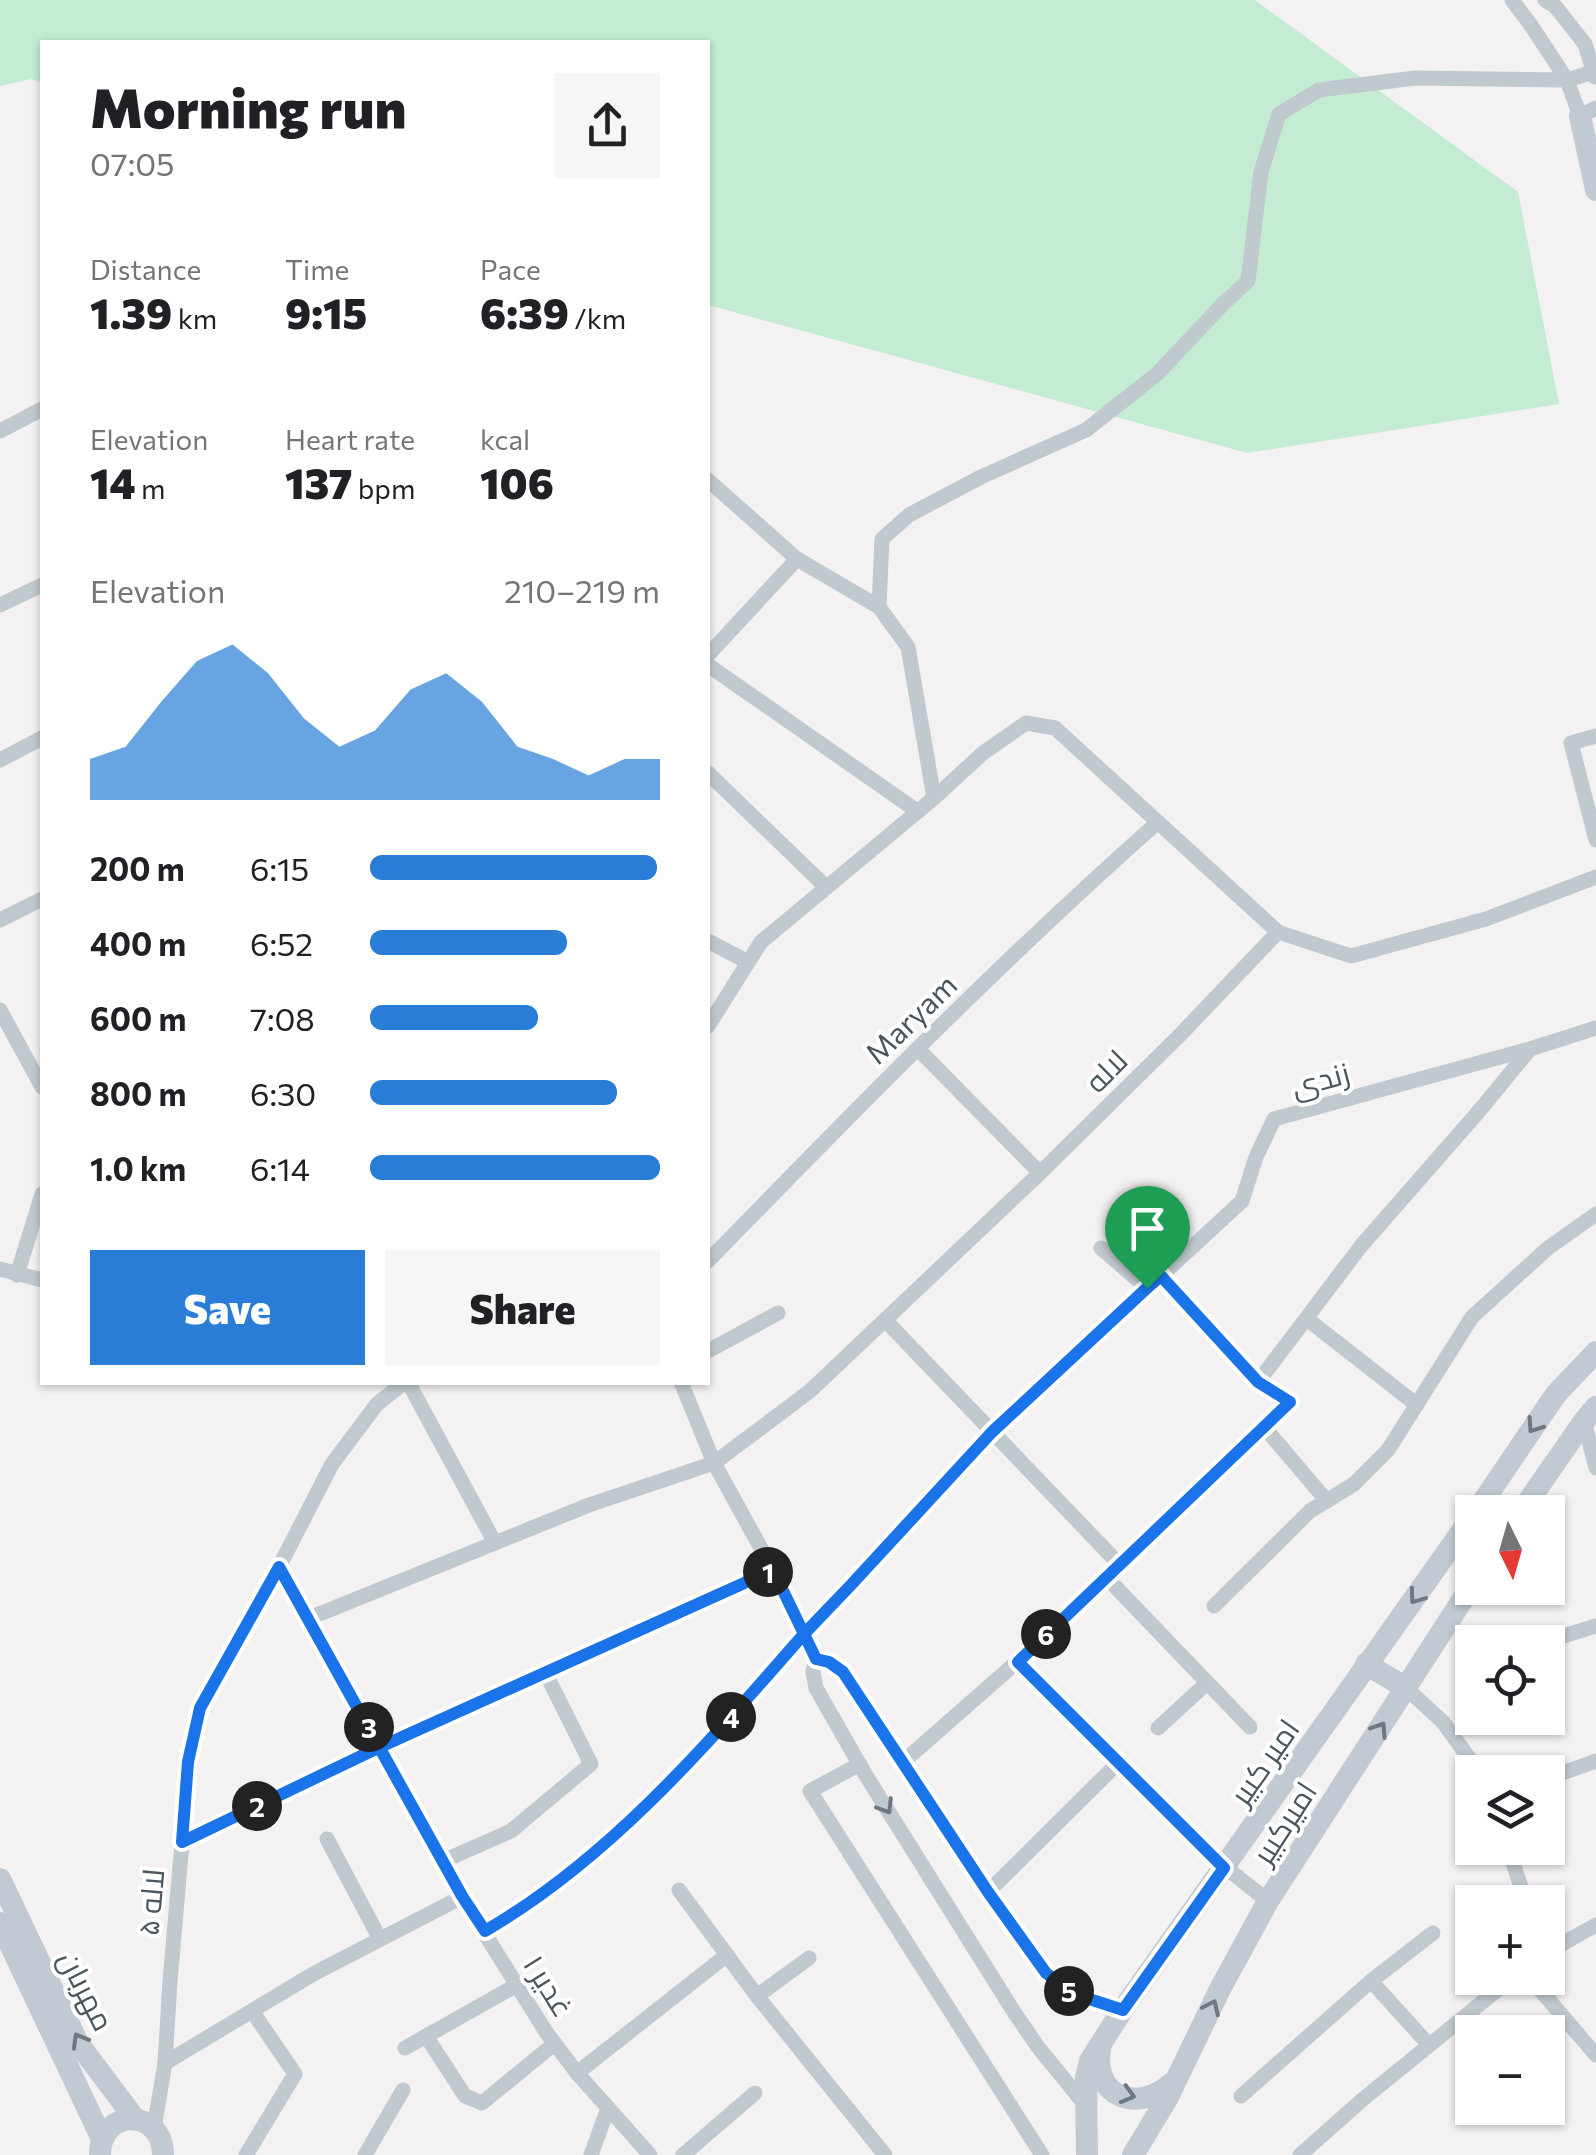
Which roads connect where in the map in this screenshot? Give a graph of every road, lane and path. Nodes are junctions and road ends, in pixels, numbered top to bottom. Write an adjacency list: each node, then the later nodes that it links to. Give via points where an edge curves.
1 (1512, 0): 4 (street)
2 (1545, 0): 3 (street, via 1585,44)
3 (1595, 77): 4 (street)
4 (1567, 80): 5 (street); 13 (street, via 1415,78 1319,90 1279,114 1261,172 1248,281 1157,374 1086,430 909,515 882,539)
5 (1588, 112): 6 (street)
6 (1596, 190)
7 (40, 410): 8 (street)
8 (0, 431)
9 (710, 482): 10 (street)
10 (797, 559): 13 (street); 14 (street)
11 (40, 586): 12 (street)
12 (0, 606)
13 (879, 607): 20 (street, via 908,647)
14 (710, 653)
15 (710, 666): 21 (street)
16 (1596, 736): 23 (street, via 1571,743)
17 (40, 739): 18 (street)
18 (0, 760)
19 (710, 775): 25 (street)
20 (934, 798): 21 (street); 22 (street, via 1026,722 1055,728)
21 (917, 811): 25 (street)
22 (1158, 822): 28 (street); 34 (street, Maryam)
23 (1596, 840)
24 (1596, 877): 28 (street, via 1486,919 1351,956)
25 (826, 887): 30 (street, via 760,942)
26 (40, 899): 27 (street)
27 (0, 920)
28 (1278, 932): 37 (street, لاله)
29 (710, 942): 30 (street)
30 (748, 962): 32 (street)
31 (1, 1015): 36 (street)
32 (710, 1023)
33 (1596, 1028): 35 (street, زندی)
34 (918, 1049): 37 (street); 41 (street, Maryam)
35 (1530, 1049): 44 (street, زندی, via 1274,1118 1242,1201); 49 (street, via 1361,1246)
36 (40, 1083)
37 (1040, 1173): 48 (street, لاله)
38 (40, 1200): 43 (street)
39 (1596, 1214): 56 (street, via 1472,1318)
40 (1100, 1248): 46 (street)
41 (710, 1259)
42 (0, 1268): 43 (street)
43 (17, 1275): 45 (street)
44 (1161, 1276): 46 (street, زندی); 52 (street)
45 (40, 1280)
46 (1147, 1288): 59 (street, زندی)
47 (778, 1313): 50 (street)
48 (885, 1320): 59 (street); 60 (street, لاله, via 810,1391)
49 (1307, 1320): 52 (street); 56 (street)
50 (710, 1350)
51 (1596, 1352): 62 (street, امیر کبیر, one-way to 62, via 1556,1394)
52 (1258, 1382): 58 (street, via 1290,1402)
53 (403, 1385): 68 (street, لاله ۵, via 377,1404 332,1464)
54 (409, 1385): 66 (street)
55 (682, 1385): 60 (street)
56 (1417, 1405): 64 (street, via 1388,1450)
57 (1590, 1414): 61 (street); 63 (street)
58 (1264, 1427): 64 (street); 67 (street)
59 (992, 1432): 67 (street); 75 (street, زندی)
60 (714, 1463): 66 (street, لاله); 69 (street)
61 (1596, 1468)
62 (1488, 1495)
63 (1533, 1495)
64 (1327, 1501): 72 (street)
65 (1455, 1541): 79 (street, امیر کبیر, one-way to 79)
66 (495, 1543): 73 (street, لاله)
67 (1120, 1564): 70 (street)
68 (279, 1567): 73 (street, غدیر ۱); 93 (street, لاله ۵, via 200,1708)
69 (773, 1570): 75 (street); 80 (street)
70 (1105, 1576): 78 (street); 81 (street)
71 (1459, 1605): 82 (street, امیرکبیر)
72 (1214, 1606)
73 (307, 1619): 85 (street, غدیر ۱)
74 (1596, 1626): 76 (street)
75 (804, 1634): 77 (street); 103 (street, زندی, via 705,1746 596,1851)
76 (1565, 1636)
77 (816, 1659): 89 (street, via 843,1672); 90 (street, via 816,1688)
78 (1018, 1662): 87 (street); 89 (street)
79 (1366, 1664): 82 (street); 95 (street, امیر کبیر)
80 (545, 1672): 85 (street); 94 (street, via 591,1764 511,1832)
81 (1207, 1682): 83 (street); 84 (street)
82 (1406, 1688): 86 (street); 100 (street, امیرکبیر, one-way to 82)
83 (1250, 1727)
84 (1158, 1728)
85 (380, 1747): 93 (street); 94 (street, غدیر ۱)
86 (1466, 1755)
87 (1120, 1761): 95 (street); 98 (street)
88 (1596, 1761): 91 (street)
89 (903, 1762): 98 (street)
90 (860, 1764): 128 (street, one-way to 128, via 1014,2012); 138 (street, via 810,1792)
91 (1565, 1772)
92 (326, 1838): 105 (street)
93 (182, 1842): 122 (street, لاله ۵)
94 (443, 1860): 99 (street, غدیر ۱)
95 (1224, 1868): 100 (street); 114 (street, امیر کبیر)
96 (0, 1879): 130 (street, مهربان, one-way to 96, via 78,2043)
97 (678, 1890): 107 (street)
98 (988, 1892): 114 (street, via 1055,1981)
99 (462, 1896): 103 (street, غدیر ۱); 105 (street)
100 (1268, 1901): 123 (street, امیرکبیر, one-way to 100)
101 (0, 1923): 131 (street, مهربان)
102 (1596, 1925): 106 (street)
103 (485, 1931): 110 (street, غدیر ۱)
104 (1433, 1932): 109 (street)
105 (380, 1940): 115 (street)
106 (1565, 1942)
107 (727, 1956): 113 (street); 124 (street)
108 (809, 1958): 113 (street)
109 (1371, 1981): 118 (street); 127 (street)
110 (517, 1984): 116 (street); 117 (street, غدیر ۱)
111 (1490, 1995): 118 (street)
112 (1545, 1995): 121 (street)
113 (758, 1996): 137 (street)
114 (1123, 2010): 119 (street, امیر کبیر)
115 (252, 2011): 122 (street); 132 (street, via 296,2074)
116 (426, 2036): 117 (street, via 465,2096 482,2103); 120 (street)
117 (554, 2044): 124 (street, غدیر ۱)
118 (1428, 2044): 141 (street)
119 (1100, 2046): 123 (street, one-way to 123, via 1102,2078 1126,2098 1158,2095); 128 (street, امیر کبیر, via 1086,2077)
120 (405, 2048)
121 (1596, 2055)
122 (166, 2063): 130 (street, لاله ۵)
123 (1182, 2072): 140 (street, امیرکبیر)
124 (577, 2073): 129 (street, غدیر ۱)
125 (403, 2090): 133 (street)
126 (755, 2094): 136 (street)
127 (1241, 2096)
128 (1086, 2106): 139 (street, امیر کبیر)
129 (608, 2108): 134 (street); 135 (street, غدیر ۱)
130 (158, 2141): 131 (street, via 116,2123)
131 (101, 2147)
132 (246, 2155)
133 (365, 2155)
134 (591, 2155)
135 (650, 2155)
136 (683, 2155)
137 (885, 2155)
138 (1042, 2155)
139 (1087, 2155)
140 (1133, 2155)
141 (1300, 2155)

